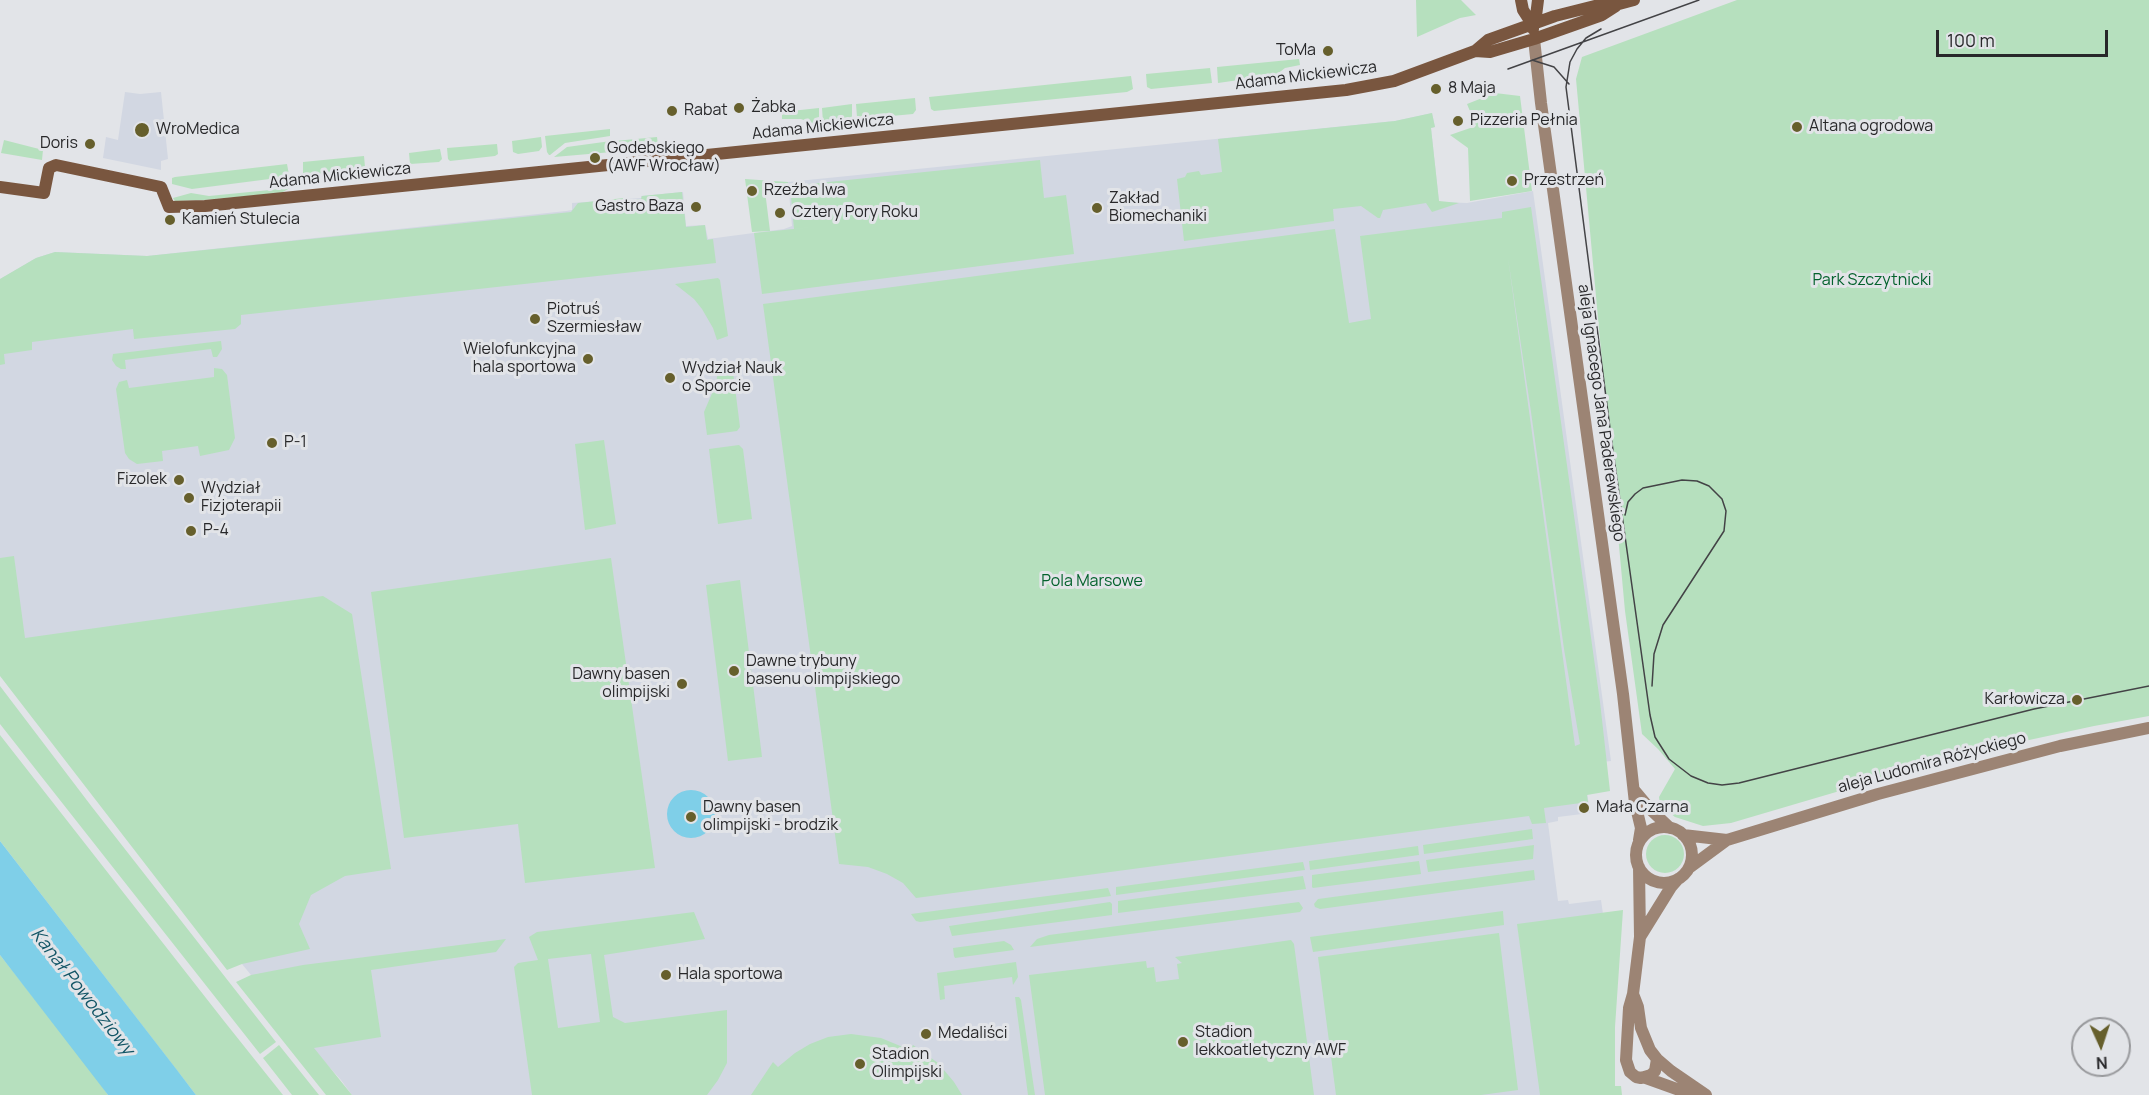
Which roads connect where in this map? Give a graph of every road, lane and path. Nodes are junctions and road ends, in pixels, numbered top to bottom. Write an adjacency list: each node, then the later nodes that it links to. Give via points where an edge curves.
1 (1521, 0): 5 (main road)
2 (1538, 0): 5 (main road)
3 (1634, 0): 4 (main road, Adama Mickiewicza)
4 (1619, 4): 5 (main road, Adama Mickiewicza, via 1588,8); 6 (main road, Adama Mickiewicza, via 1602,15)
5 (1532, 24): 6 (main road); 7 (main road, Adama Mickiewicza, via 1488,40)
6 (1534, 39): 7 (main road, Adama Mickiewicza, via 1490,52); 10 (street, aleja Ignacego Jana Paderewskiego)
7 (1475, 51): 8 (main road, Adama Mickiewicza, via 1394,81 1346,90 282,199 169,207 161,188 153,185 56,165 49,168 44,193)
8 (0, 187)
9 (2149, 728): 14 (street, aleja Ludomira Różyckiego, via 2060,746 1878,794)
10 (1635, 791): 11 (street); 13 (street, aleja Ignacego Jana Paderewskiego)
11 (1670, 828): 12 (street); 13 (street, via 1651,830)
12 (1683, 835): 14 (street, aleja Ludomira Różyckiego); 16 (street, via 1692,850)
13 (1639, 840): 15 (street, via 1635,852)
14 (1727, 840): 16 (street, aleja Ludomira Różyckiego)
15 (1639, 867): 17 (street, via 1652,879); 18 (street)
16 (1689, 868): 17 (street)
17 (1678, 879): 18 (street)
18 (1640, 937): 19 (street)
19 (1633, 994): 20 (street); 21 (street, via 1641,1028)
20 (1628, 1053): 21 (street, via 1639,1048); 22 (street, via 1630,1072)
21 (1654, 1055): 22 (street, via 1655,1071); 24 (street)
22 (1646, 1078): 23 (street)
23 (1693, 1095)
24 (1706, 1095)

